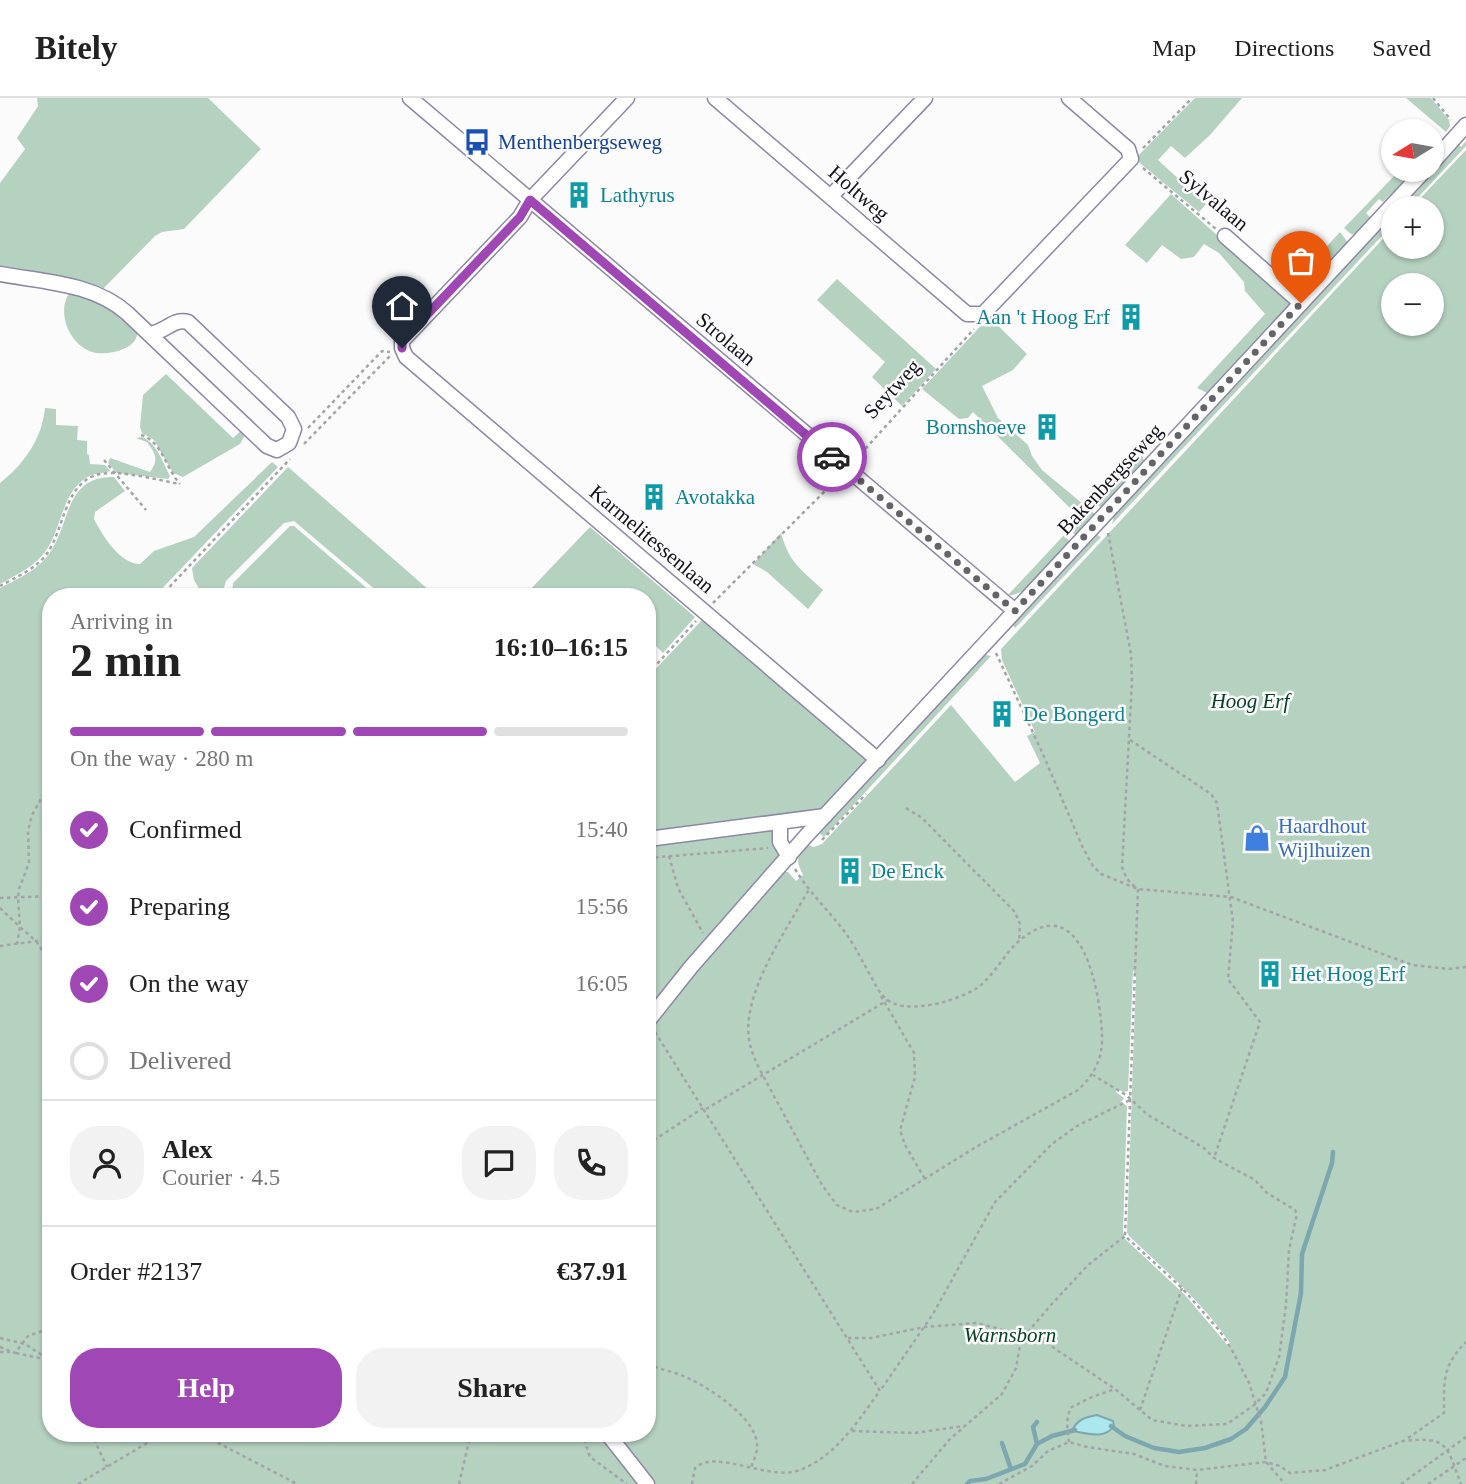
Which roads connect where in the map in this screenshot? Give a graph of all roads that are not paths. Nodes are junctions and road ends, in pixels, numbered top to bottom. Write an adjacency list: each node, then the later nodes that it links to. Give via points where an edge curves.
1 (410, 98): 10 (street, Strolaan)
2 (627, 98): 10 (street)
3 (715, 98): 9 (street, Holtweg)
4 (925, 98): 9 (street)
5 (1069, 98): 9 (street, Holtweg, via 1130,154 980,315 967,314)
6 (1466, 125): 7 (street)
7 (1444, 150)
8 (1414, 182): 13 (street, Bakenbergseweg)
9 (831, 196)
10 (530, 200): 15 (street, Strolaan); 16 (street, Karmelitessenlaan, via 520,217 402,341 406,357)
11 (1224, 236): 13 (street, Sylvalaan)
12 (0, 274): 14 (street, via 100,294)
13 (1301, 303): 15 (street, Bakenbergseweg)
14 (149, 334): 14 (street, via 267,446 279,449 289,443 294,429 288,417 188,323 175,322)
15 (1015, 611): 16 (street, Bakenbergseweg)
16 (878, 760): 17 (street, Bakenbergseweg)
17 (825, 816): 18 (street); 20 (street, Bakenbergseweg)
18 (780, 822): 19 (street); 20 (street, via 780,842)
19 (656, 838)
20 (786, 852): 21 (street, Bakenbergseweg)
21 (656, 1011)
22 (614, 1442): 23 (street)
23 (647, 1484)

